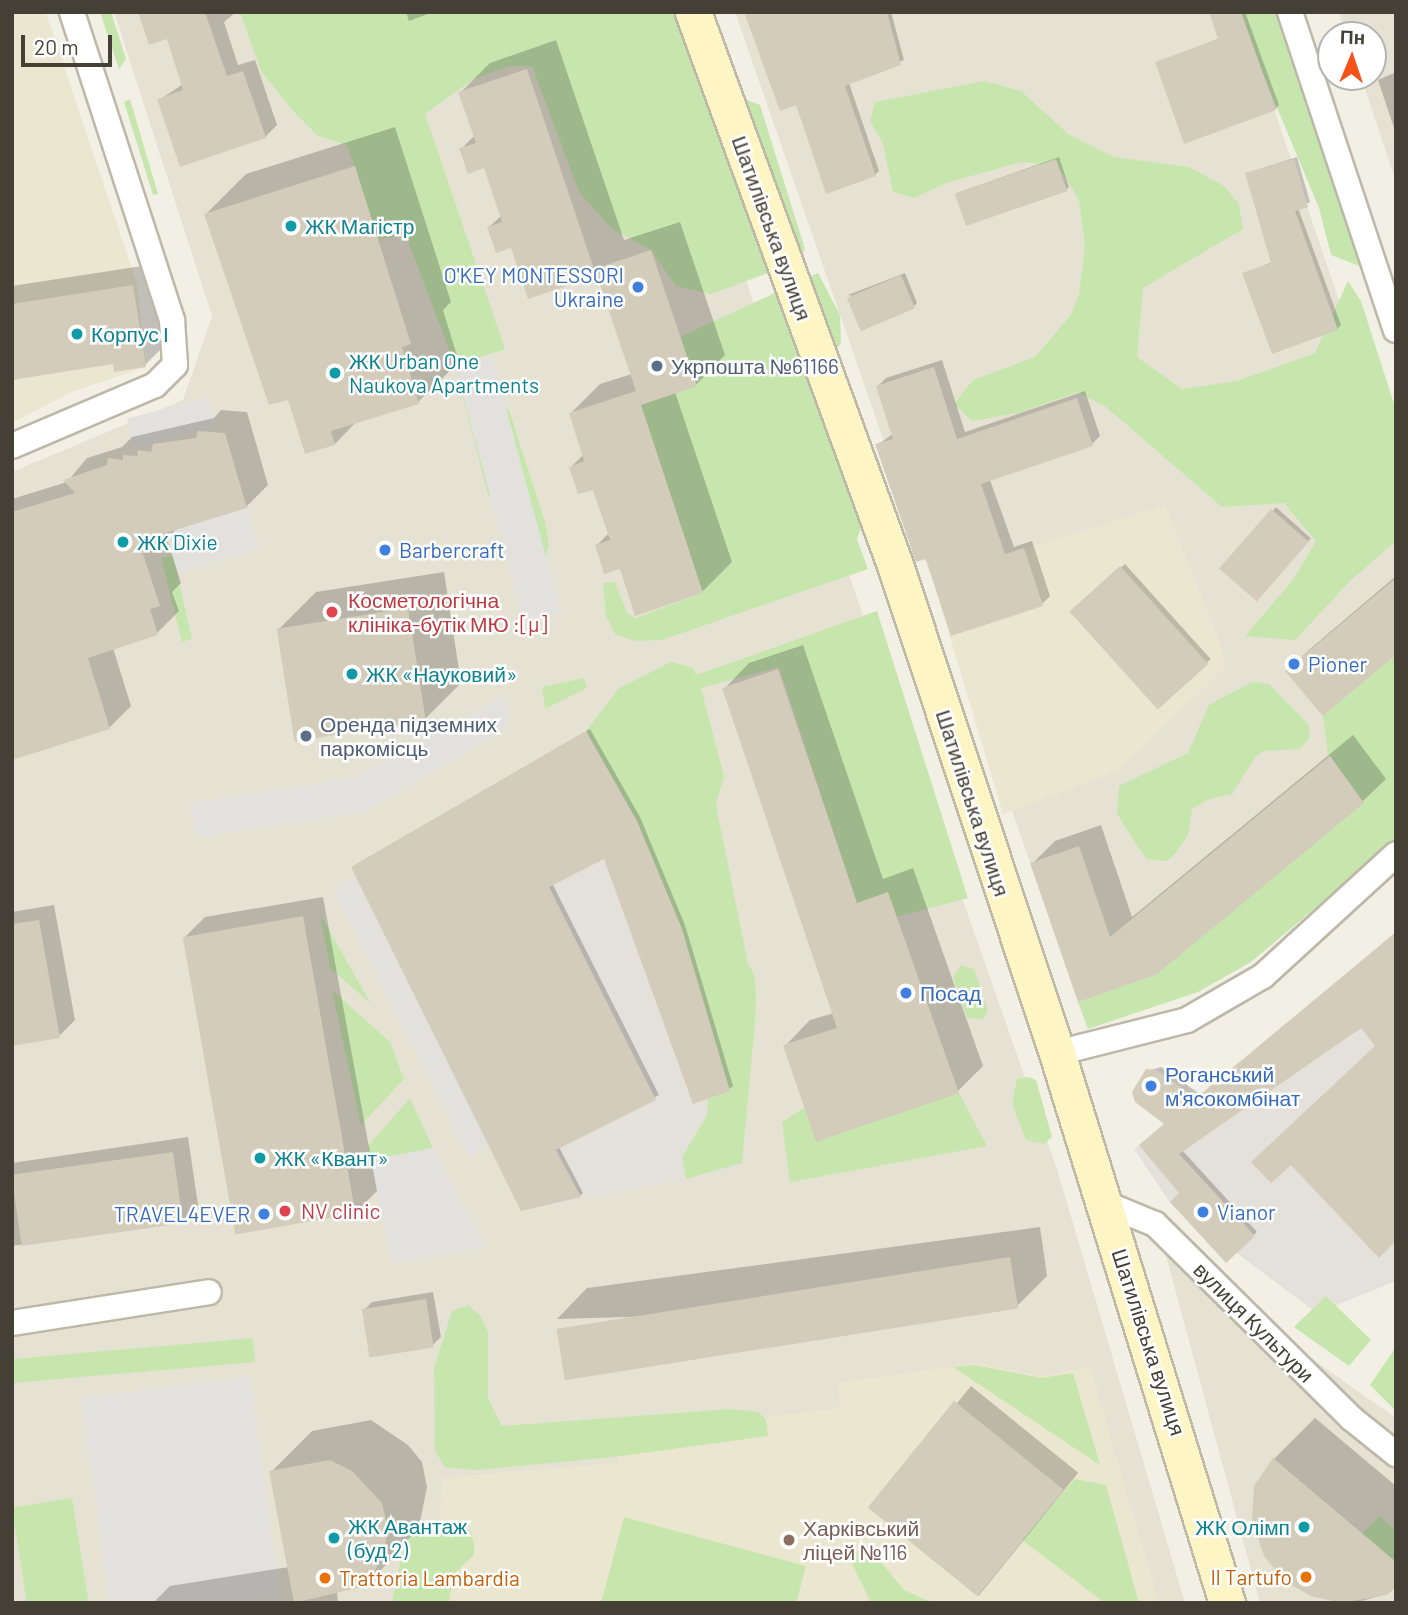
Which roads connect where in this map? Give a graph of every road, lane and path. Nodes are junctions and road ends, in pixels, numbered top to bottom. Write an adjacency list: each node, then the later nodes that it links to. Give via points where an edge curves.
1 (72, 12): 5 (street, via 172,320 175,365 155,385)
2 (693, 12): 7 (street, Шатилівська вулиця, via 895,565)
3 (1290, 12): 4 (street)
4 (1396, 330)
5 (12, 446)
6 (1396, 854): 7 (street, via 1263,976 1187,1020)
7 (1057, 1053): 8 (street, Шатилівська вулиця)
8 (1104, 1203): 11 (street, вулиця Культури, via 1155,1224 1351,1418); 12 (street, Шатилівська вулиця)
9 (209, 1292): 10 (street)
10 (12, 1323)
11 (1396, 1454)
12 (1227, 1603)

